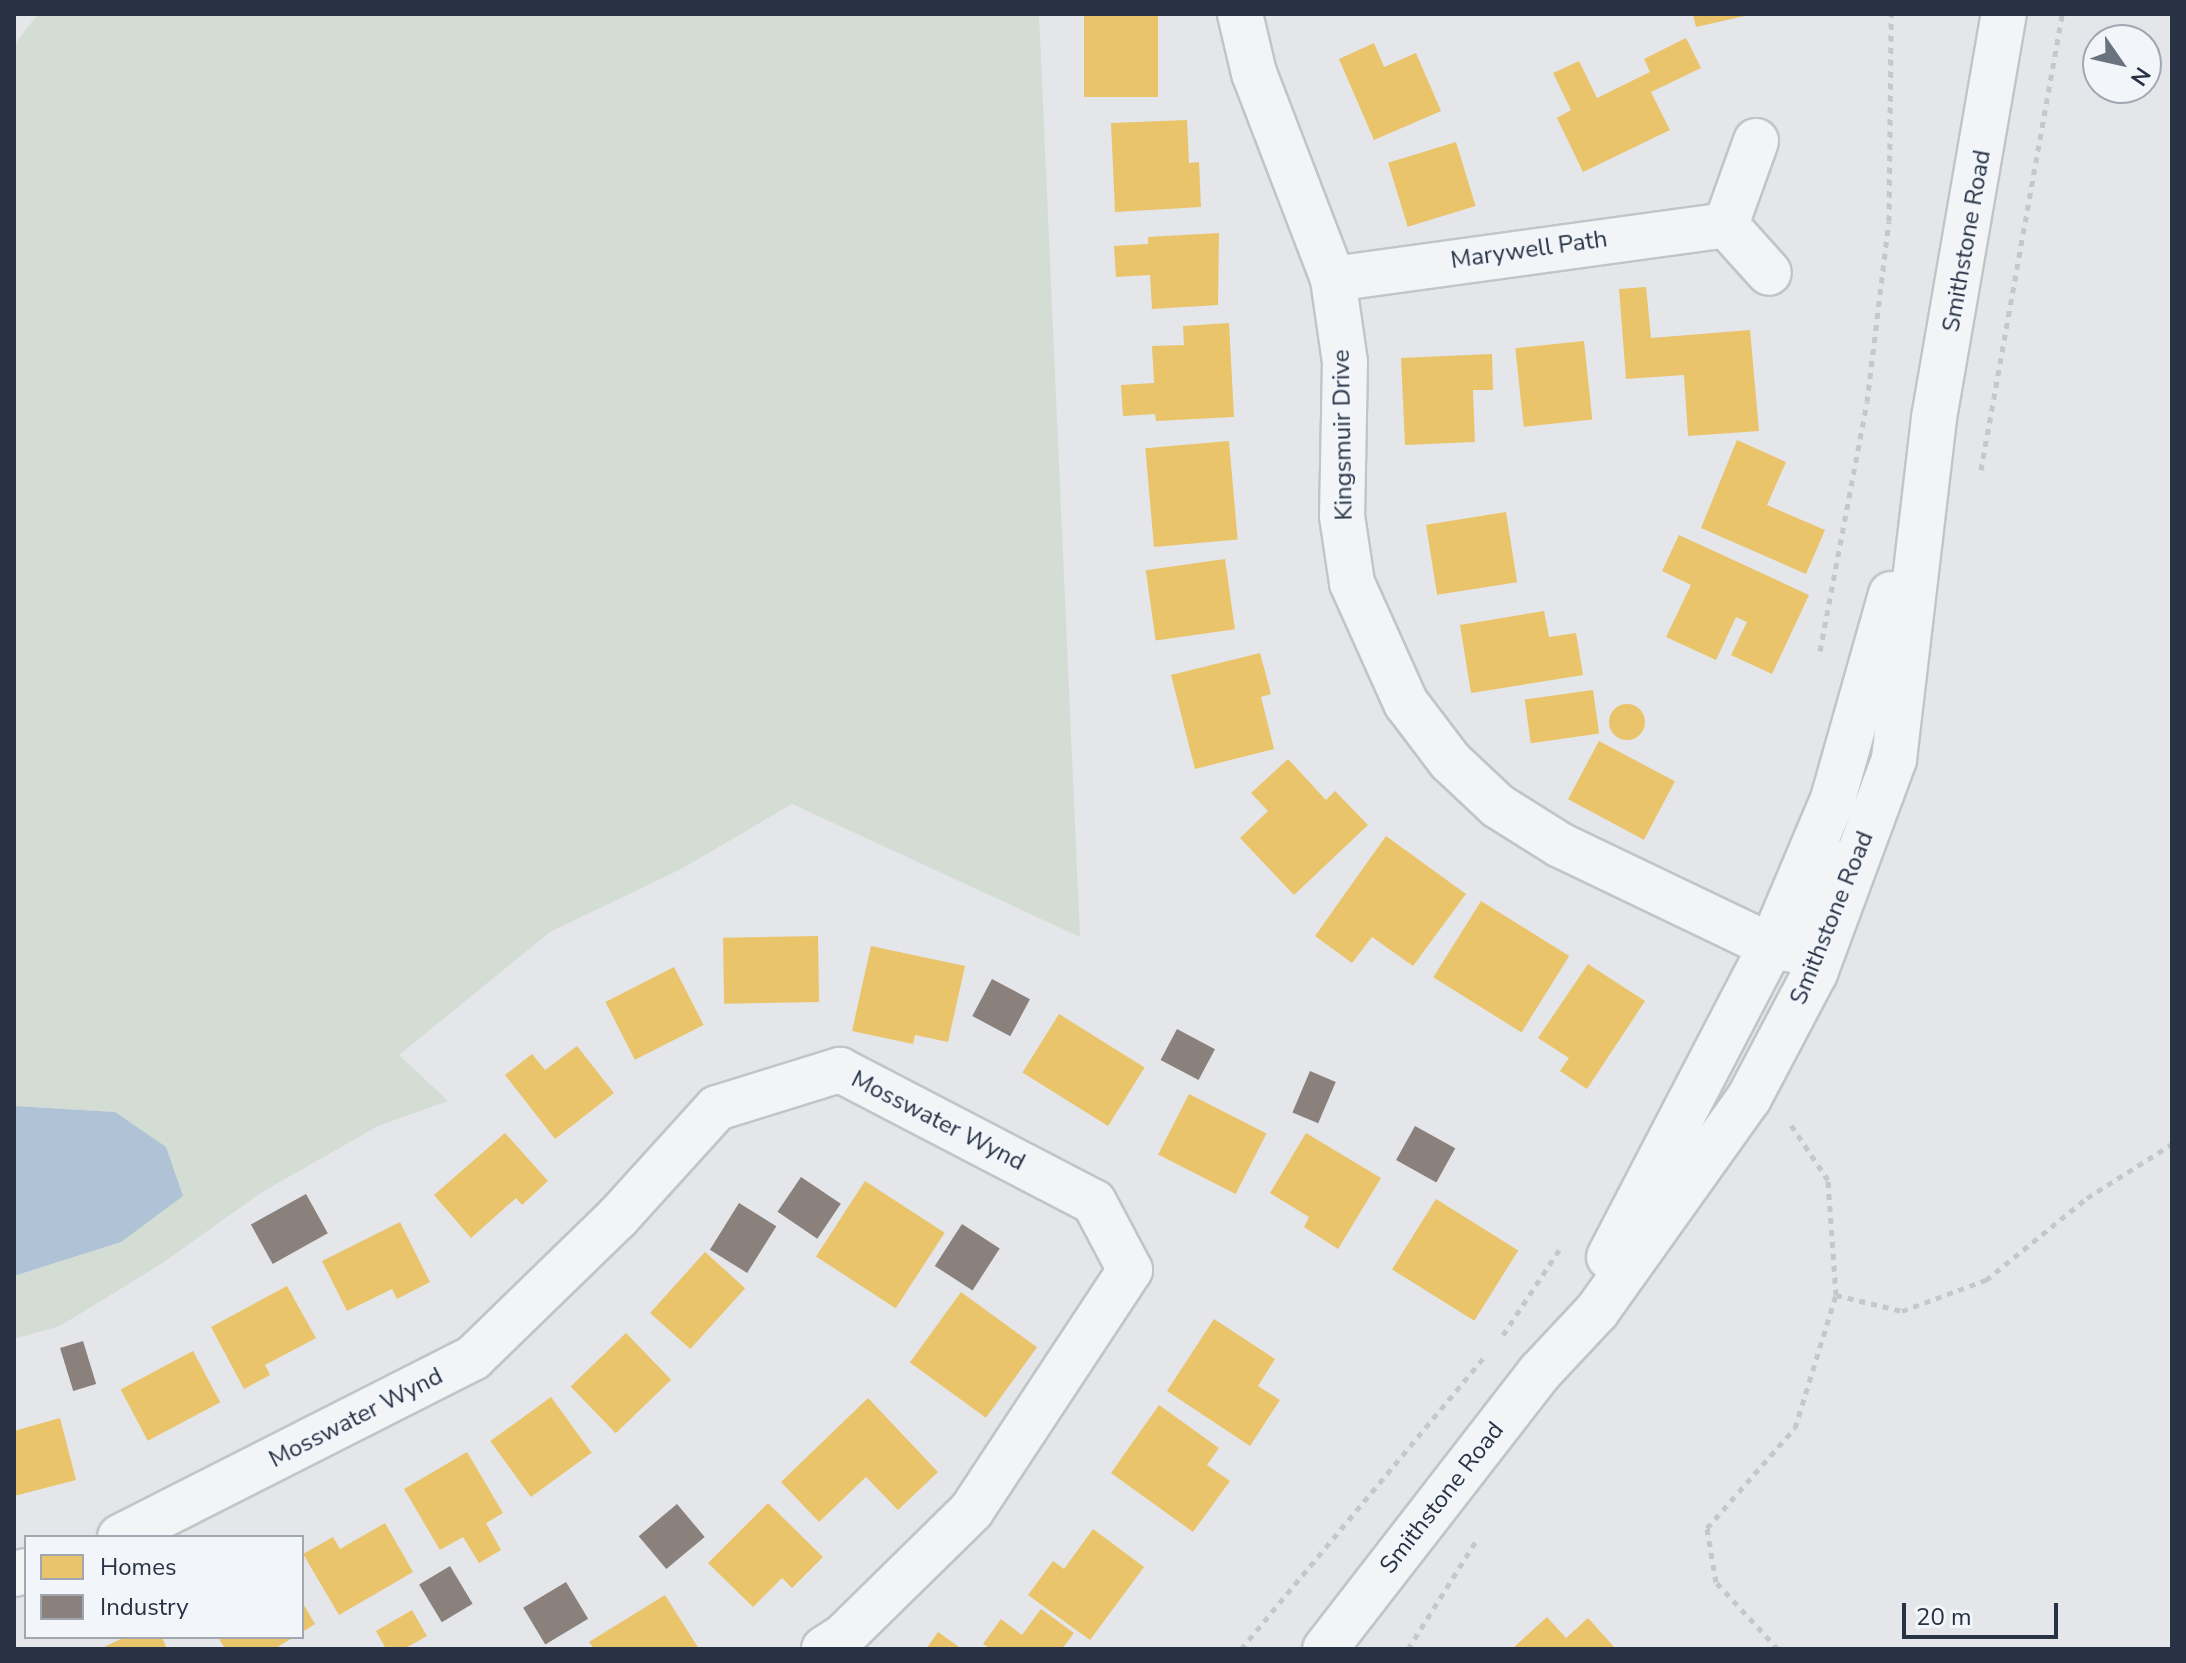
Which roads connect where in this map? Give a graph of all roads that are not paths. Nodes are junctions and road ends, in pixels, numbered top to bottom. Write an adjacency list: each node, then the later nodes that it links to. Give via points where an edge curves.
1 (1240, 14): 6 (street, Kingsmuir Drive, via 1254,73)
2 (2004, 14): 7 (street, Smithstone Road)
3 (1756, 141): 4 (street)
4 (1726, 225): 5 (street); 6 (street, Marywell Path)
5 (1769, 273)
6 (1333, 279): 9 (street, Kingsmuir Drive, via 1345,362 1342,516 1352,583 1406,703 1450,761 1498,806 1560,845)
7 (1927, 468): 8 (street, Smithstone Road); 9 (street, Smithstone Road, via 1833,799)
8 (1889, 774): 9 (street, via 1794,950); 10 (street, Smithstone Road, via 1815,973 1749,1098 1597,1311)
9 (1771, 946): 10 (street, Smithstone Road)
10 (1561, 1348): 13 (street, Smithstone Road)
11 (124, 1535): 12 (street, Mosswater Wynd, via 473,1358 618,1217 717,1108 840,1070 1094,1202 1130,1270 972,1510 844,1636)
12 (824, 1649)
13 (1325, 1649)

